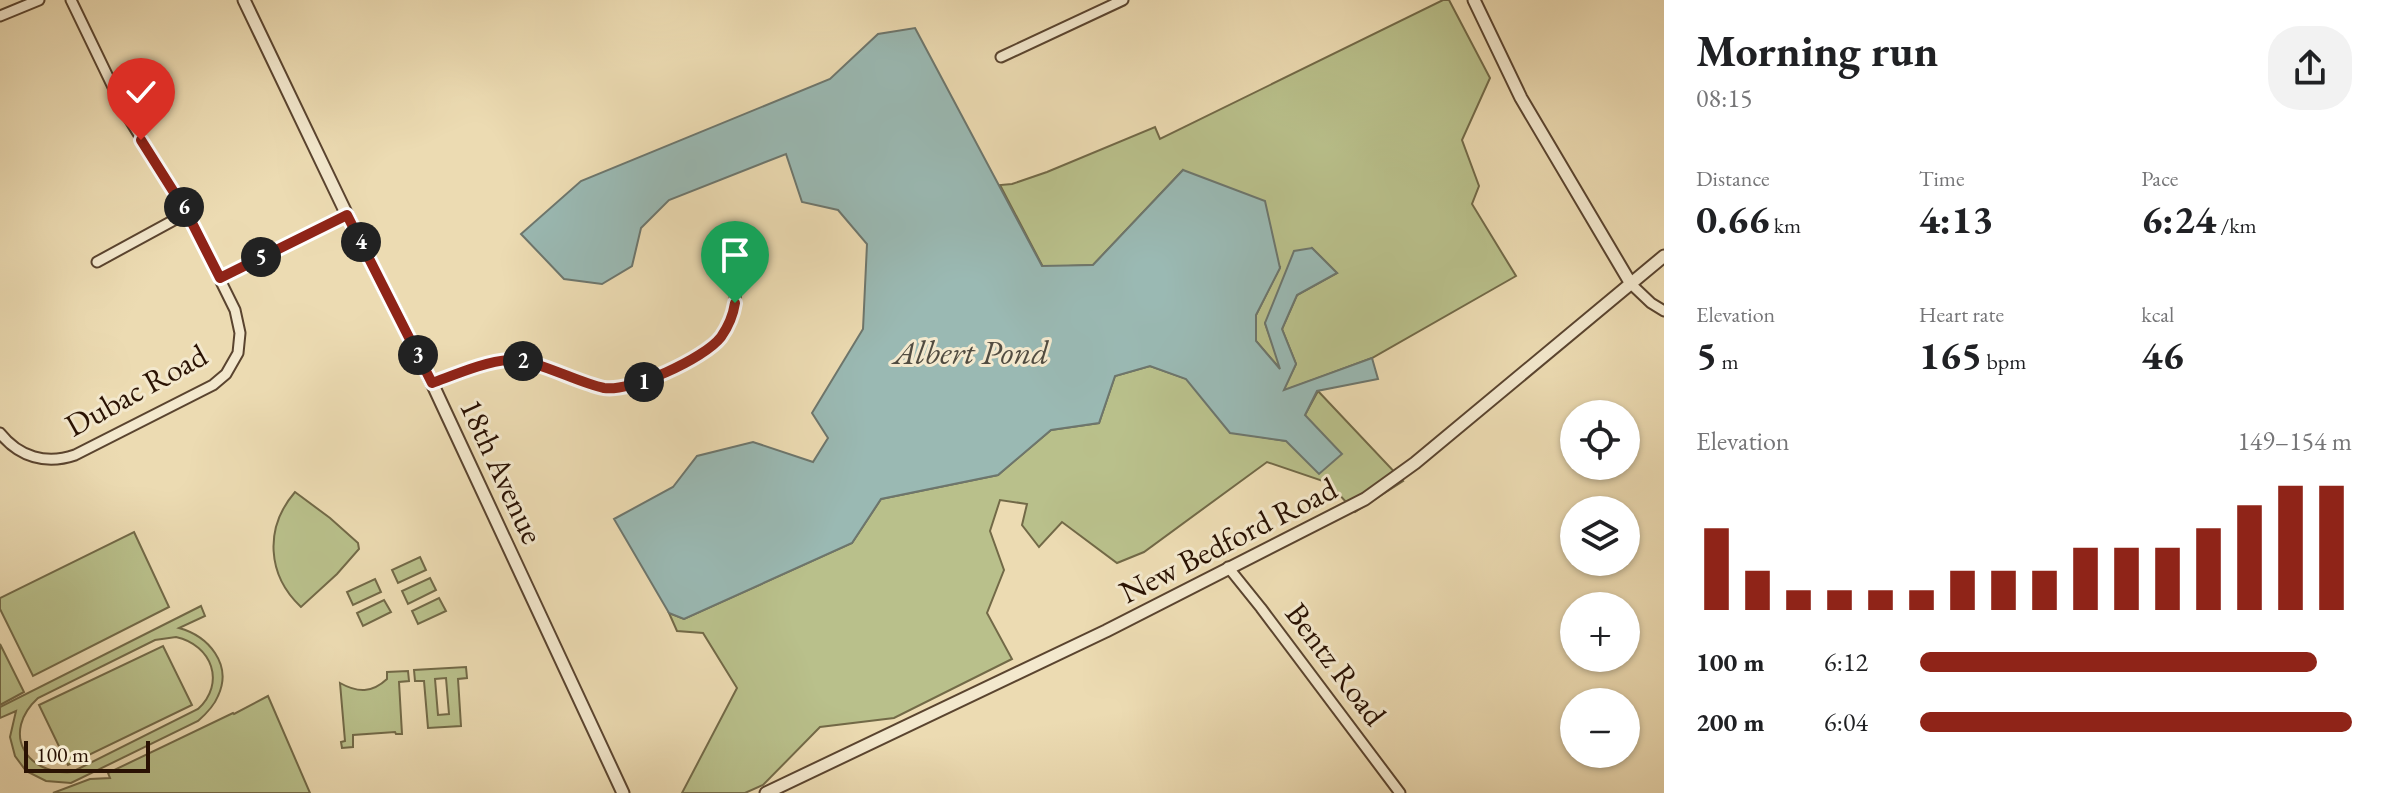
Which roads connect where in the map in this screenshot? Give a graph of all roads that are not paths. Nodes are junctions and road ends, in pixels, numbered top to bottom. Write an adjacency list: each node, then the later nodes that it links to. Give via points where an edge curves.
1 (39, 0): 6 (street)
2 (71, 0): 8 (street, Dubac Road, via 130,122)
3 (244, 0): 9 (street, 18th Avenue)
4 (1123, 0): 7 (street)
5 (1474, 0): 14 (street, via 1521,98)
6 (0, 16)
7 (1001, 57)
8 (187, 213): 11 (street); 13 (street, Dubac Road)
9 (347, 215): 13 (street); 16 (street, 18th Avenue)
10 (1664, 256): 14 (street, New Bedford Road)
11 (97, 262)
12 (737, 269): 16 (street, via 733,312 720,339 640,384 602,387 509,360)
13 (220, 278): 17 (street, Dubac Road, via 240,333 235,360 213,385 65,458 30,456)
14 (1631, 284): 15 (street); 18 (street, New Bedford Road, via 1391,483)
15 (1664, 311)
16 (432, 383): 19 (street, 18th Avenue)
17 (0, 433)
18 (1228, 567): 20 (street, New Bedford Road); 21 (street, Bentz Road)
19 (622, 793)
20 (766, 793)
21 (1400, 793)

